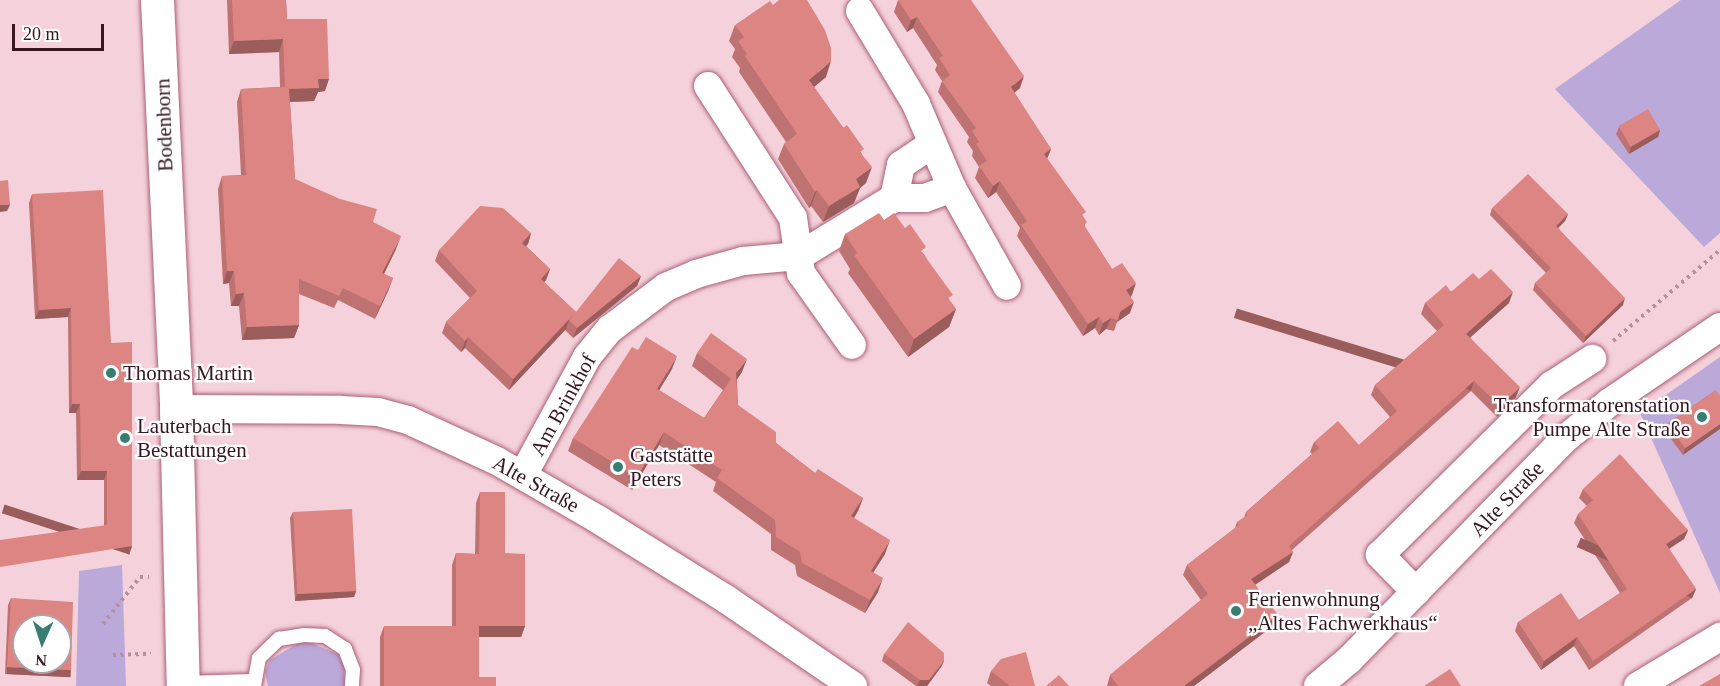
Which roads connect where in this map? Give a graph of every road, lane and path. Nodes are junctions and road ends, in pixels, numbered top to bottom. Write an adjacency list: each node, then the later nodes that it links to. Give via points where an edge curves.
1 (157, 0): 13 (main road, Bodenborn)
2 (860, 10): 4 (street, via 916,104)
3 (708, 86): 8 (street, via 793,218)
4 (931, 146): 5 (street); 6 (street, via 901,165)
5 (952, 188): 6 (street, via 925,198); 9 (street)
6 (894, 198): 8 (street, Am Brinkhof)
7 (1720, 250): 12 (path)
8 (799, 256): 11 (street, via 801,273); 14 (street, Am Brinkhof, via 716,267 666,287 637,306 610,329 587,357)
9 (1008, 286)
10 (1720, 327): 16 (street, Alte Straße, via 1574,431)
11 (852, 345)
12 (1592, 359): 16 (street, via 1552,385 1380,555)
13 (176, 409): 14 (street, Alte Straße, via 378,412 408,420); 15 (main road, Bodenborn)
14 (523, 475): 22 (street, Alte Straße, via 717,593)
15 (180, 575): 17 (path, via 140,577); 20 (main road, Bodenborn)
16 (1416, 592): 23 (street, Alte Straße)
17 (103, 624)
18 (1720, 637): 24 (street)
19 (253, 684): 20 (lane); 21 (lane, via 259,658 279,639 304,635 325,636 345,649 353,670)
20 (183, 685)
21 (352, 686)
22 (853, 686)
23 (1319, 686)
24 (1638, 686)

